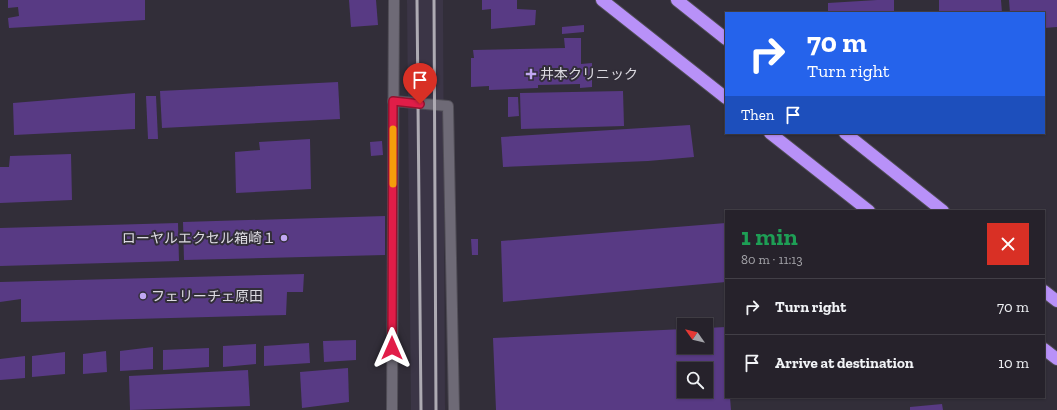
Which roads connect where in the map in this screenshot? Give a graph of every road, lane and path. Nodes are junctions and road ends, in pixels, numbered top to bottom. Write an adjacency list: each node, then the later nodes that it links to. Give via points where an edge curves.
1 (394, 0): 6 (street)
2 (602, 0): 5 (highway)
3 (677, 0): 4 (highway)
4 (725, 38)
5 (725, 97)
6 (393, 101): 15 (street); 16 (street, via 448,106)
7 (771, 134): 9 (highway)
8 (846, 134): 10 (highway)
9 (868, 210)
10 (942, 210)
11 (1045, 292): 12 (highway)
12 (1057, 301)
13 (1045, 350): 14 (highway)
14 (1057, 359)
15 (392, 410)
16 (454, 410)

